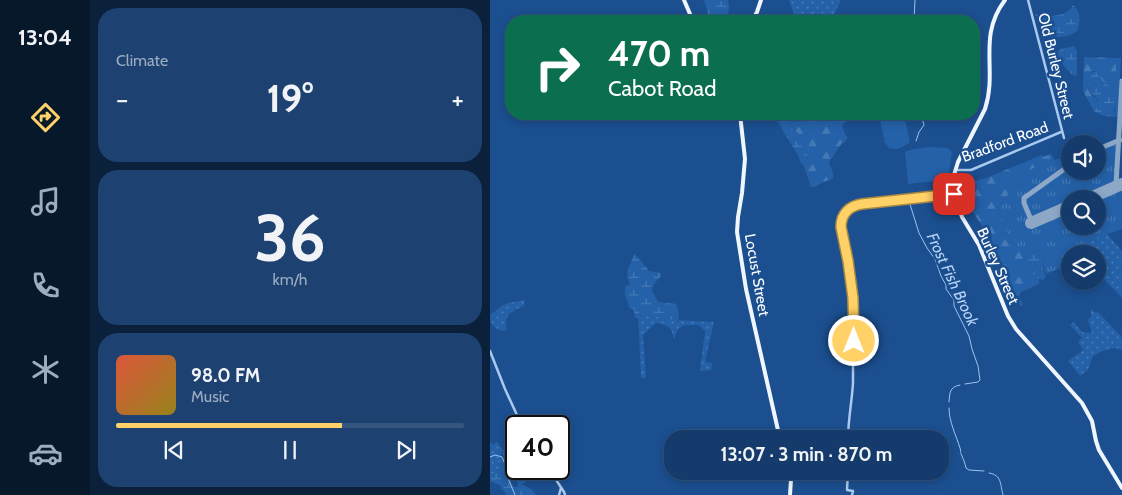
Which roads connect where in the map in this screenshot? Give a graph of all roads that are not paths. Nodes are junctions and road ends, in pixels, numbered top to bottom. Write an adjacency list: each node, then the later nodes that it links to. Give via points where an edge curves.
1 (684, 0): 5 (main road)
2 (761, 0): 6 (main road)
3 (1005, 0): 7 (main road, Burley Street, via 990,30 987,103)
4 (1028, 0): 10 (street, Old Burley Street)
5 (690, 15)
6 (755, 15)
7 (980, 118)
8 (741, 120): 16 (main road, Locust Street, via 745,159 737,232 746,288)
9 (979, 120): 12 (main road, Burley Street)
10 (1062, 132): 11 (street, Old Burley Street); 12 (street, Bradford Road, via 971,170)
11 (1063, 135)
12 (955, 170): 13 (main road, Burley Street)
13 (954, 194): 17 (street, via 856,205 843,216 841,231 853,298 853,394); 22 (main road, Burley Street, via 1009,318 1082,403 1092,421 1099,450)
14 (490, 351): 15 (street)
15 (517, 415)
16 (778, 430)
17 (848, 430)
18 (556, 480): 21 (street)
19 (791, 480): 25 (main road)
20 (848, 480): 26 (street, via 847,490 853,491)
21 (561, 487): 23 (street); 24 (street)
22 (1122, 488)
23 (559, 495)
24 (565, 495)
25 (790, 495)
26 (852, 495)

